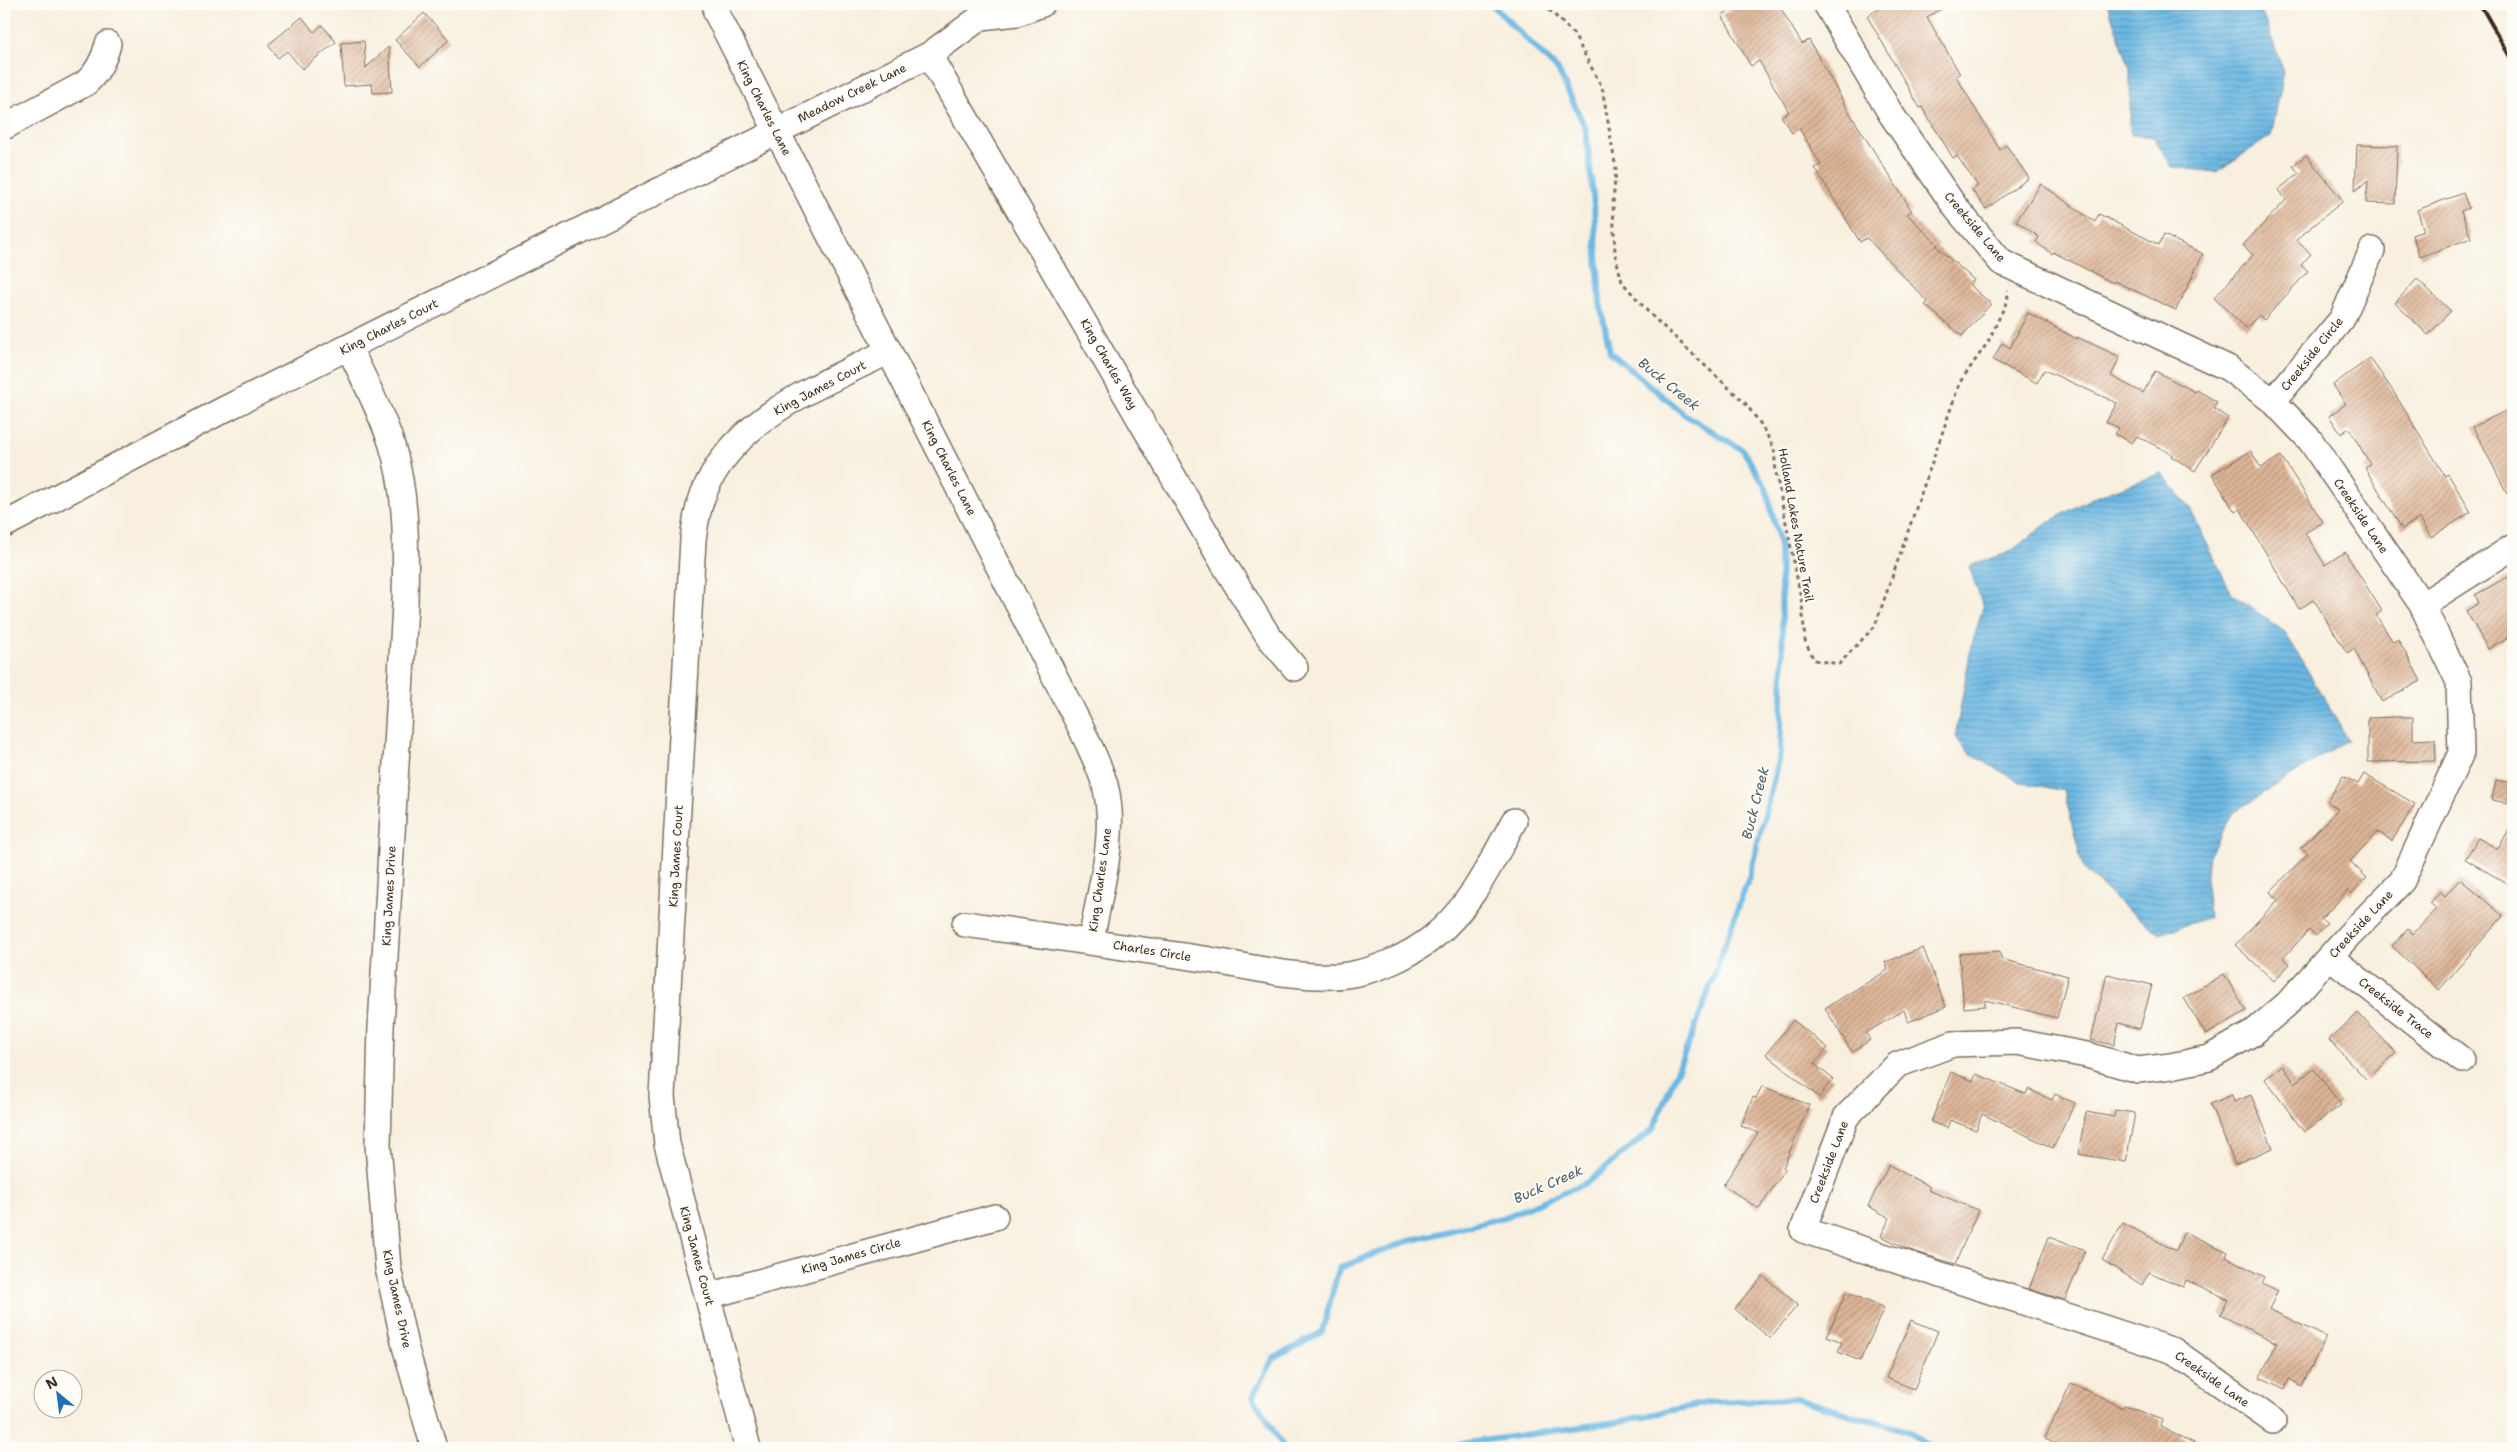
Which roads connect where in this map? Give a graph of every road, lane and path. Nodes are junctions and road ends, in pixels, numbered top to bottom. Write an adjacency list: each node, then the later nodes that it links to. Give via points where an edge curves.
1 (1042, 4): 6 (street, Meadow Creek Lane, via 1017,13 981,17)
2 (1544, 4): 10 (path, Holland Lakes Nature Trail, via 1573,33 1602,87 1616,169 1612,203 1614,254 1622,282 1650,314 1745,403 1774,448 1776,474 1802,603 1805,641 1814,660 1839,664 1875,626 1960,382 1988,342 2008,299)
3 (1826, 4): 10 (street, Creekside Lane, via 1891,114 1956,208)
4 (716, 12): 8 (street, King Charles Lane)
5 (108, 44): 7 (street, via 105,56 86,83)
6 (929, 55): 8 (street, Meadow Creek Lane); 17 (street, King Charles Way, via 1225,566 1268,637)
7 (4, 127)
8 (775, 131): 11 (street, King Charles Court); 12 (street, King Charles Lane)
9 (2372, 250): 13 (street, Creekside Circle, via 2342,319)
10 (2001, 262): 13 (street, Creekside Lane, via 2228,368)
11 (349, 348): 14 (street, King Charles Court); 26 (street, King James Drive, via 391,443 402,495 406,542 381,1027 379,1162 388,1268 405,1346)
12 (889, 351): 20 (street, King Charles Lane, via 1082,728 1101,773 1109,811 1107,850); 24 (street, King James Court, via 788,402 746,434 726,454 703,495 697,514 662,1096 667,1144)
13 (2273, 401): 16 (street, Creekside Lane, via 2310,440)
14 (4, 525)
15 (2513, 547): 16 (street)
16 (2422, 605): 21 (street, Creekside Lane, via 2459,682 2461,753 2402,881)
17 (1295, 668)
18 (1514, 821): 20 (street, Charles Circle, via 1472,894 1450,922 1431,939 1378,967 1340,975 1313,975)
19 (965, 924): 20 (street, Charles Circle)
20 (1091, 941)
21 (2330, 957): 22 (street, Creekside Trace); 25 (street, Creekside Lane, via 2260,1028 2209,1058 2138,1070 2088,1055 2017,1042 1954,1044 1898,1066 1846,1117 1803,1230 2174,1351)
22 (2462, 1060)
23 (995, 1217): 24 (street, King James Circle)
24 (708, 1296): 27 (street, King James Court)
25 (2273, 1422)
26 (434, 1448)
27 (748, 1448)

